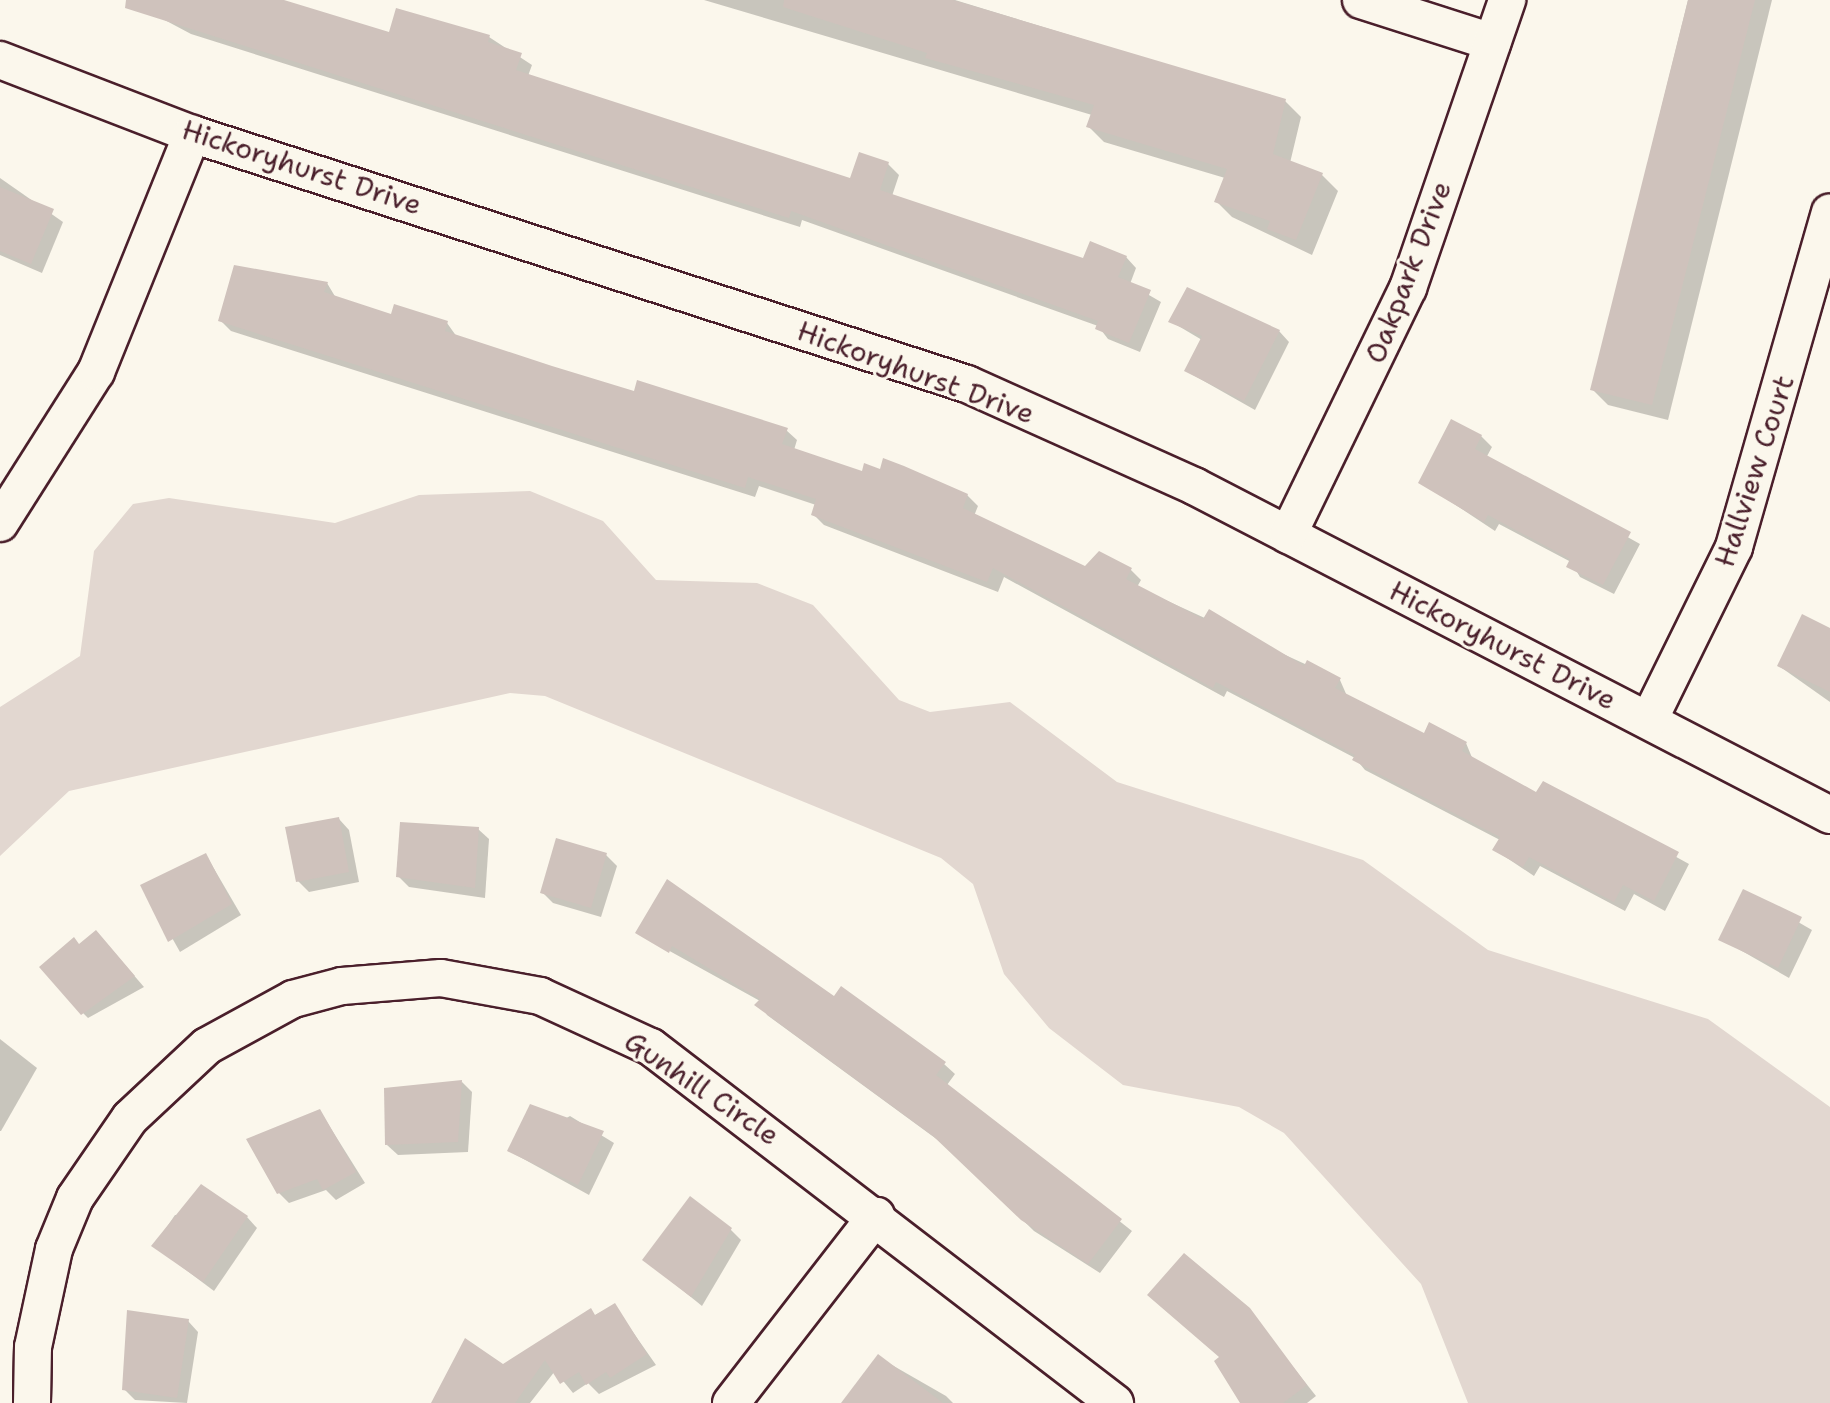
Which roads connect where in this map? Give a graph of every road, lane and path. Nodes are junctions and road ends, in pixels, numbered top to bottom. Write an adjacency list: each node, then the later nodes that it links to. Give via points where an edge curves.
1 (1361, 0): 3 (street)
2 (1507, 0): 3 (street, Oakpark Drive)
3 (1492, 42): 8 (street, Oakpark Drive, via 1408,288)
4 (0, 60): 5 (street, Hickoryhurst Drive)
5 (192, 134): 7 (street, via 96,372); 8 (street, Hickoryhurst Drive, via 967,384)
6 (1830, 212): 9 (street, Hallview Court, via 1748,508)
7 (0, 523)
8 (1288, 535): 9 (street, Hickoryhurst Drive)
9 (1649, 720): 10 (street, Hickoryhurst Drive)
10 (1830, 815)
11 (876, 1216): 12 (street, Gunhill Circle, via 706,1083 592,1018 492,983 441,978 342,986 293,999 207,1046 100,1156 75,1198 41,1294); 13 (street); 14 (street, Gunhill Circle)
12 (32, 1403)
13 (731, 1403)
14 (1115, 1403)

